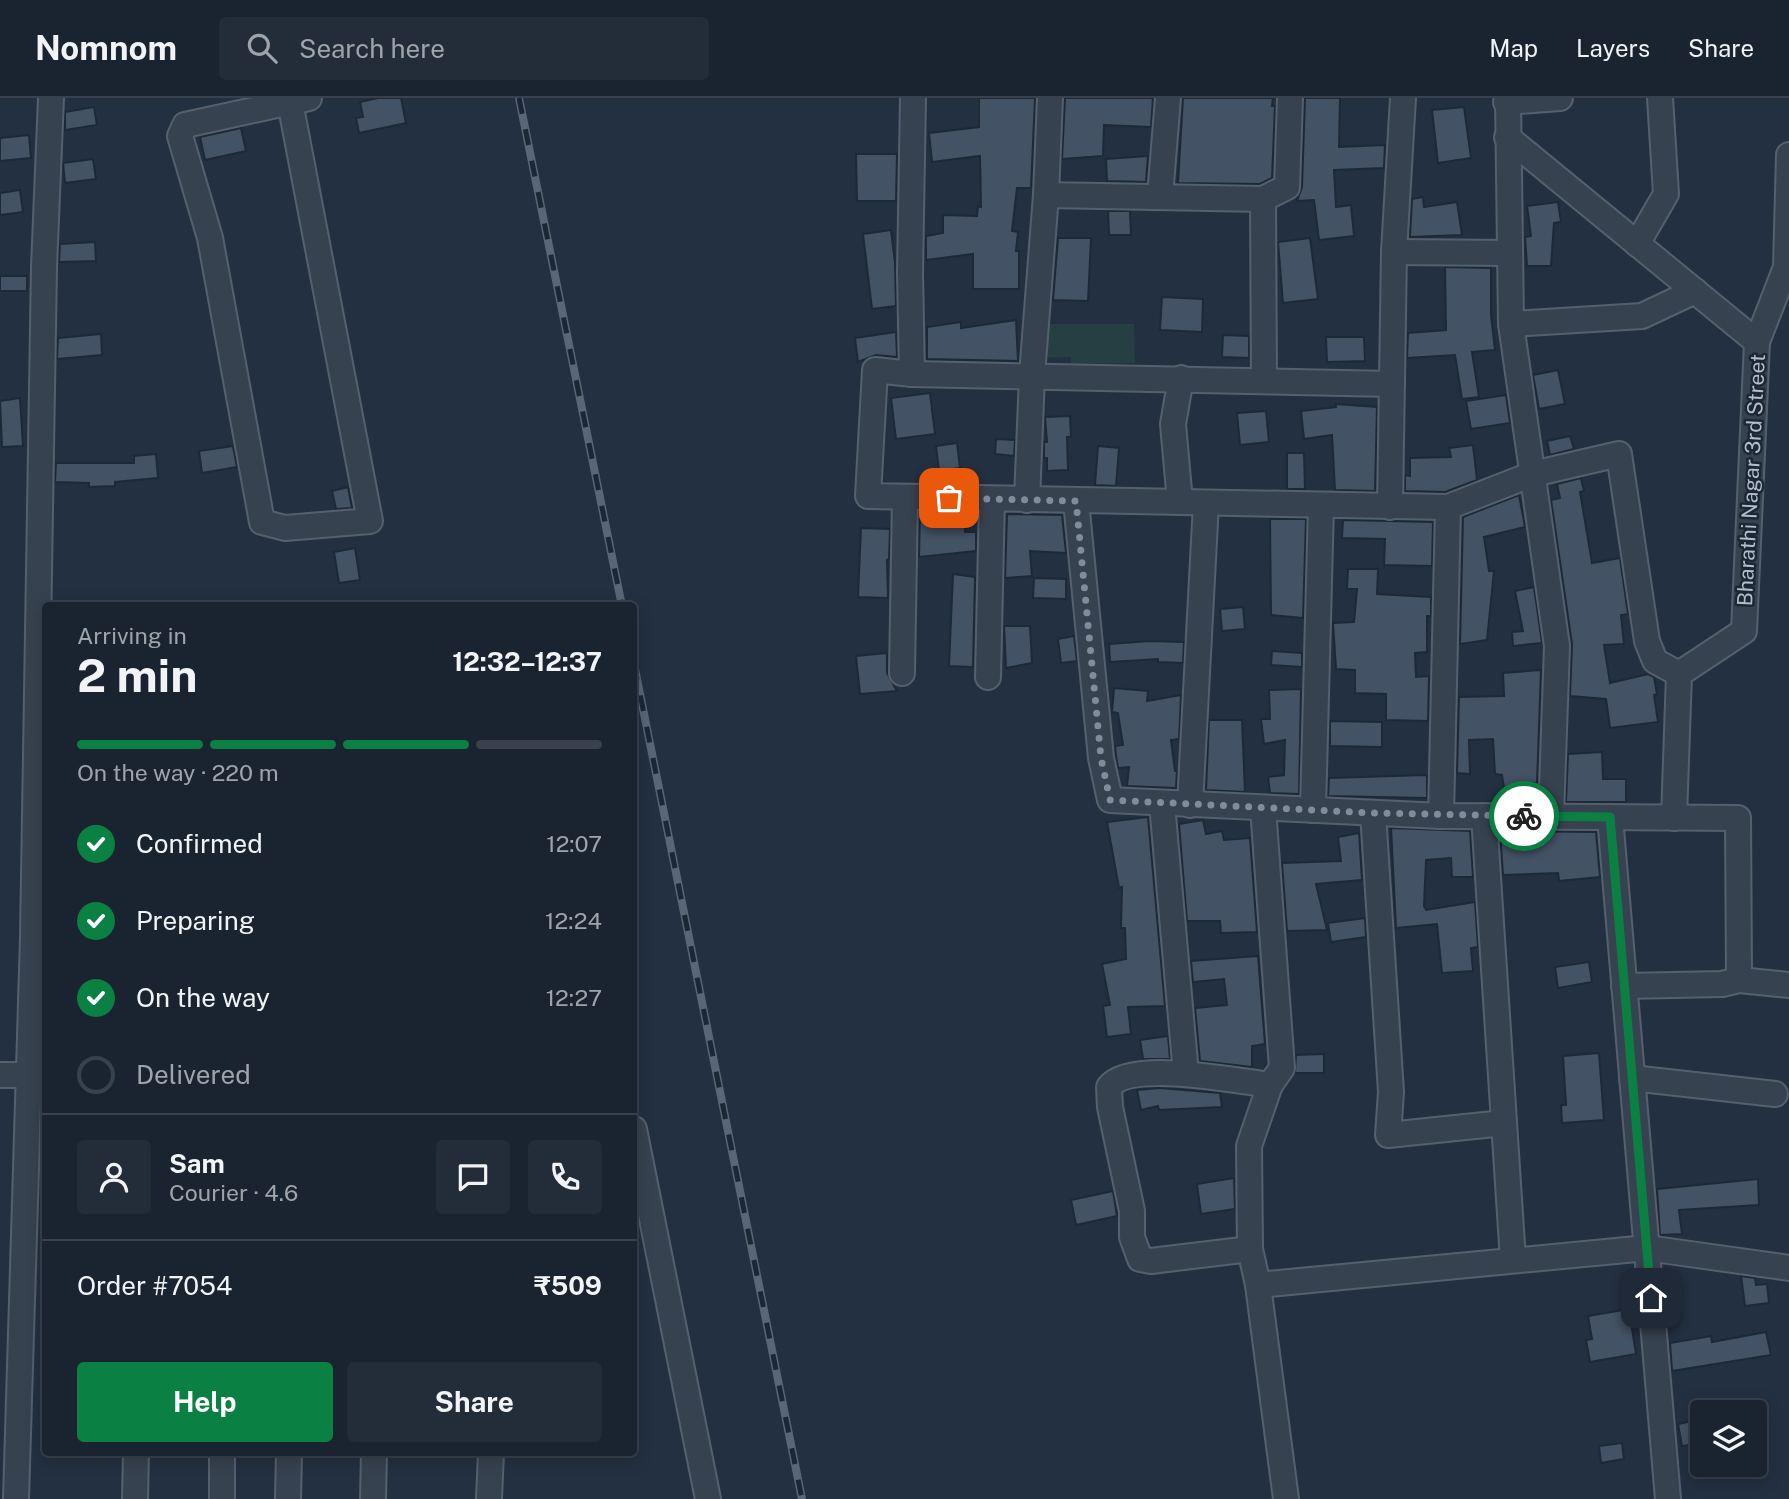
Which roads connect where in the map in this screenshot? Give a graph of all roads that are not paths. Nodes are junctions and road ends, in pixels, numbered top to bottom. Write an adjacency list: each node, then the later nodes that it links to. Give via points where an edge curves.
1 (51, 98): 37 (street, via 44,267)
2 (913, 98): 22 (street)
3 (1050, 98): 13 (street)
4 (1168, 98): 14 (street)
5 (1290, 98): 15 (street, via 1287,187)
6 (1403, 98): 17 (street)
7 (1560, 98): 10 (street)
8 (1660, 98): 16 (street, via 1666,194)
9 (300, 100): 9 (street, via 184,125 180,136 210,238 262,522 285,528 370,521)
10 (1507, 100): 11 (street)
11 (1507, 136): 16 (street); 18 (street)
12 (1789, 155): 21 (street, Bharathi Nagar 3rd Street, via 1786,267)
13 (1046, 195): 14 (street); 23 (street)
14 (1160, 196): 15 (street)
15 (1263, 199): 25 (street)
16 (1637, 244): 19 (street)
17 (1394, 252): 18 (street); 26 (street)
18 (1510, 253): 20 (street)
19 (1695, 291): 20 (street, via 1642,316); 21 (street)
20 (1511, 324): 27 (street)
21 (1757, 342): 40 (street, Bharathi Nagar 3rd Street, via 1744,631)
22 (912, 374): 23 (street); 28 (street, via 875,370 872,412 868,496)
23 (1032, 374): 24 (street); 30 (street)
24 (1181, 379): 25 (street); 32 (street, via 1173,424)
25 (1264, 381): 26 (street)
26 (1392, 384): 35 (street)
27 (1533, 474): 36 (street); 40 (street, via 1619,454 1647,641 1655,662); 49 (street, via 1557,646)
28 (905, 497): 29 (street); 39 (street)
29 (992, 499): 30 (street); 41 (street)
30 (1027, 500): 31 (street)
31 (1076, 501): 32 (street); 42 (street, via 1101,758 1110,800)
32 (1180, 502): 33 (street)
33 (1206, 503): 34 (street); 43 (street)
34 (1321, 505): 35 (street); 45 (street)
35 (1390, 507): 36 (street)
36 (1448, 507): 47 (street)
37 (42, 602)
38 (42, 620): 52 (street)
39 (902, 673)
40 (1679, 674): 51 (street)
41 (988, 677)
42 (1162, 804): 43 (street); 56 (street)
43 (1189, 806): 44 (street)
44 (1264, 808): 45 (street); 60 (street, via 1282,1068)
45 (1313, 810): 46 (street)
46 (1373, 813): 47 (street); 62 (street, via 1391,1092 1388,1135)
47 (1441, 816): 48 (street)
48 (1484, 816): 49 (street); 62 (street)
49 (1551, 816): 50 (street)
50 (1610, 817): 51 (street); 55 (street)
51 (1674, 817): 53 (street, via 1738,818)
52 (39, 946): 58 (street)
53 (1739, 980): 54 (street); 55 (street)
54 (1789, 985)
55 (1624, 986): 59 (street)
56 (1186, 1074): 60 (street); 66 (street, via 1127,1074 1109,1087 1132,1211 1132,1237 1140,1259)
57 (0, 1075): 58 (street)
58 (29, 1075): 63 (street)
59 (1632, 1078): 61 (street); 65 (street)
60 (1270, 1085): 66 (street, via 1249,1146)
61 (1775, 1094)
62 (1504, 1123): 67 (street)
63 (36, 1145): 75 (street)
64 (637, 1159): 81 (street)
65 (1647, 1248): 67 (street); 68 (street); 83 (street)
66 (1250, 1249): 69 (street)
67 (1513, 1260): 69 (street)
68 (1789, 1268)
69 (1258, 1285): 82 (street)
70 (136, 1456): 76 (street)
71 (222, 1456): 77 (street)
72 (289, 1456): 78 (street)
73 (374, 1456): 79 (street)
74 (491, 1456): 80 (street)
75 (16, 1499)
76 (135, 1499)
77 (222, 1499)
78 (288, 1499)
79 (373, 1499)
80 (489, 1499)
81 (708, 1499)
82 (1286, 1499)
83 (1668, 1499)

